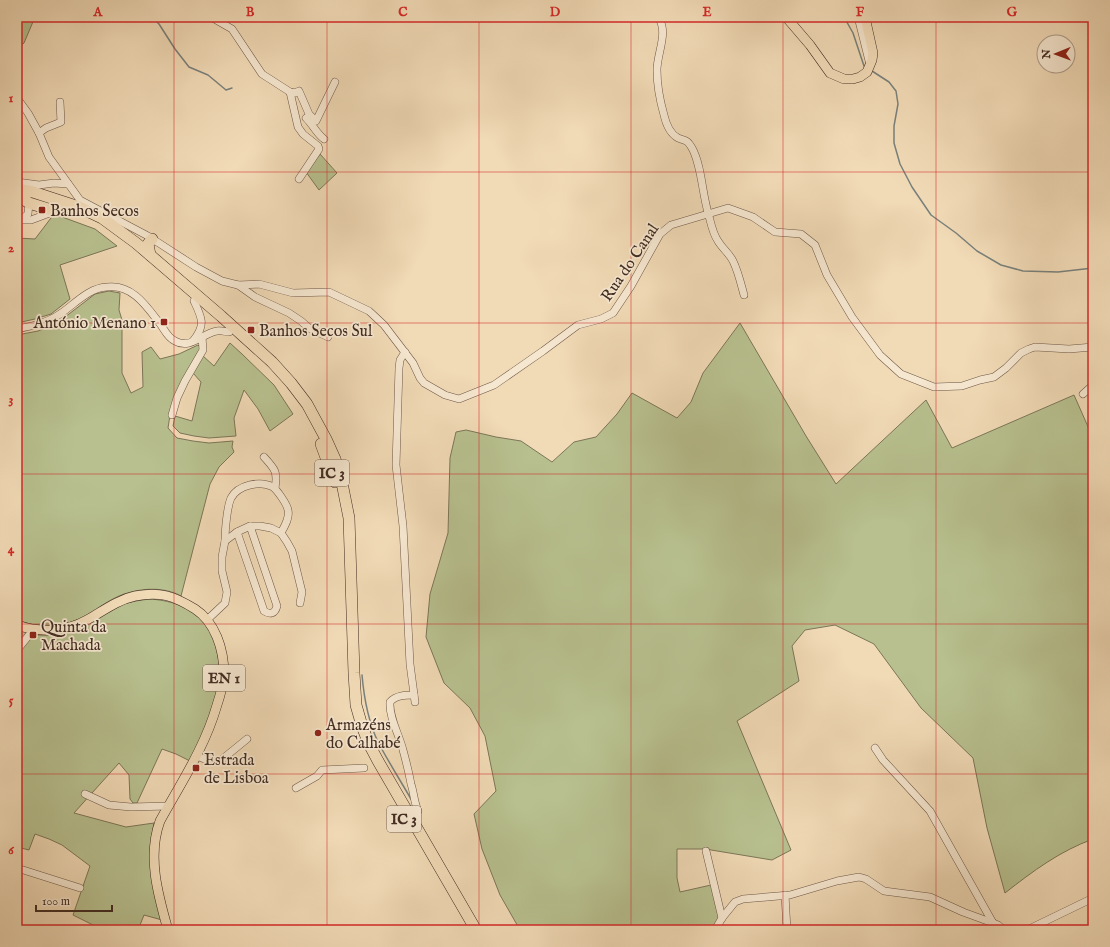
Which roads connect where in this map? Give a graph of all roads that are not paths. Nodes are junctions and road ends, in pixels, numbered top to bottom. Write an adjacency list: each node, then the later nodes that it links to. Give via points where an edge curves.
1 (212, 17): 8 (street, via 232,29 262,74)
2 (658, 17): 19 (street, via 663,32 657,70 661,106 670,132 678,138 687,140 696,156)
3 (786, 17): 6 (main road, via 830,73 844,79 853,79 867,72)
4 (858, 17): 6 (street)
5 (865, 17): 6 (main road, via 873,53)
6 (870, 64)
7 (335, 82): 8 (street, via 316,121 309,114 299,91)
8 (293, 92): 12 (street, via 305,116); 13 (street, via 298,127 319,149)
9 (17, 98): 11 (street, Rua do Canal)
10 (60, 102): 11 (street, via 61,122)
11 (39, 133): 15 (street, Rua do Canal, via 49,157)
12 (324, 140)
13 (299, 179)
14 (17, 182): 15 (street, via 39,186)
15 (68, 184): 21 (street, Rua do Canal, via 80,200)
16 (18, 194): 17 (highway); 18 (highway, IC 3); 22 (highway, IC 3, via 33,192 79,207 102,218)
17 (29, 204): 18 (highway); 20 (street, via 28,214)
18 (60, 209): 20 (street, via 31,220); 26 (highway, IC 3, via 98,224 121,240)
19 (708, 214): 25 (street, via 717,241 732,260); 32 (street, Rua do Canal, via 728,208 753,217 775,232 801,234 815,245 827,275 852,317 880,355 902,374 934,387 962,386 994,377 1021,353 1035,347); 33 (street, Rua do Canal, via 671,225 660,234 613,312 601,319 578,325 494,385 459,399 445,395 424,383)
20 (18, 220)
21 (150, 238): 22 (highway); 23 (highway); 24 (street, Rua do Canal, via 196,268 222,281)
22 (136, 244): 23 (highway, IC 3)
23 (150, 255): 65 (highway, IC 3, via 272,362 307,404 326,439 341,478 349,518 356,705 362,726 378,761)
24 (238, 285): 29 (street); 33 (street, Rua do Canal, via 259,284 293,293 329,292 369,311 384,325)
25 (744, 295)
26 (194, 302): 28 (highway, IC 3); 31 (street, via 202,320 201,328)
27 (17, 329): 31 (street, via 37,325 53,318 92,291 108,286 125,289 140,298 175,342 183,344)
28 (230, 332): 30 (street, via 218,330); 64 (highway, IC 3, via 280,381 301,408 320,442 334,480 342,518 347,674 350,706 356,727 372,764)
29 (328, 337)
30 (202, 338): 31 (street); 36 (street, via 204,350 185,382)
31 (193, 341)
32 (1093, 347)
33 (405, 352): 55 (street, via 399,368 396,465 403,526 410,664 415,699 402,696 393,699 390,704)
34 (1093, 385): 35 (street)
35 (1083, 394)
36 (172, 415)
37 (264, 457): 38 (street, via 276,473)
38 (275, 488): 41 (street, via 288,510 288,518); 42 (street, via 254,484 243,488 231,498)
39 (250, 526): 40 (street); 40 (street, via 277,606 272,614 264,611); 41 (street, via 271,528)
40 (237, 532): 42 (street)
41 (281, 533): 43 (street, via 292,551 302,592)
42 (225, 541): 44 (street, via 222,571 227,592 226,603)
43 (300, 603)
44 (208, 619): 46 (main road, EN 1, via 172,596 148,594 122,600 86,621 61,630); 50 (main road, EN 1, via 221,648 224,677 212,722)
45 (17, 625): 46 (main road, EN 1)
46 (34, 629): 47 (street)
47 (17, 650)
48 (247, 739): 50 (street, via 220,761 212,762)
49 (875, 748): 62 (street, via 930,811)
50 (197, 756): 54 (main road, EN 1)
51 (364, 768): 52 (street, via 322,770 317,776)
52 (296, 788)
53 (85, 794): 54 (street, via 110,805)
54 (168, 806): 63 (main road, EN 1, via 156,831 153,850)
55 (418, 812)
56 (706, 851): 61 (street)
57 (17, 868): 58 (street)
58 (80, 888)
59 (785, 895): 61 (street, via 743,898 735,902); 62 (street, via 859,877 884,891 930,897); 67 (street)
60 (1093, 898): 69 (street)
61 (722, 918): 66 (street)
62 (993, 923): 68 (street)
63 (168, 930)
64 (468, 930)
65 (476, 930)
66 (715, 930)
67 (787, 930)
68 (1004, 930)
69 (1026, 930)

